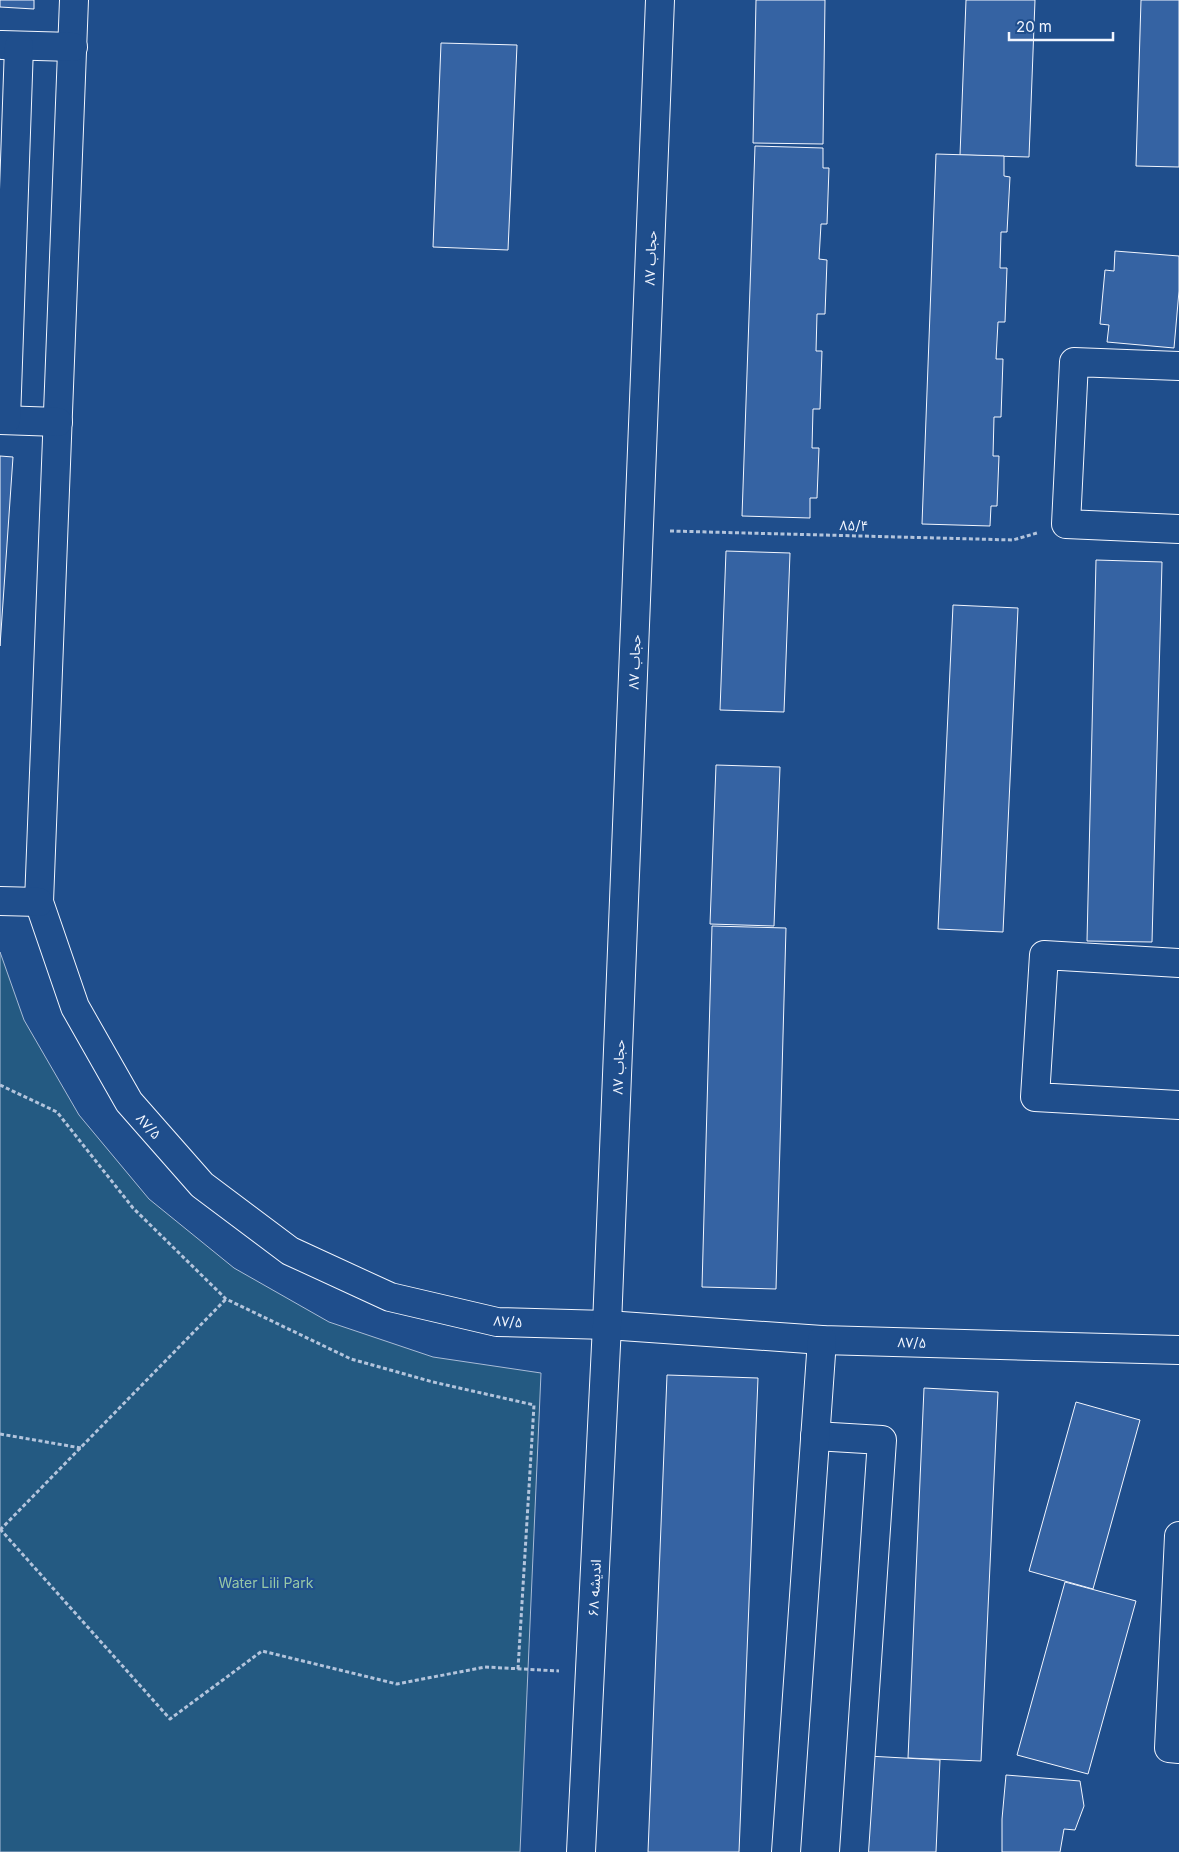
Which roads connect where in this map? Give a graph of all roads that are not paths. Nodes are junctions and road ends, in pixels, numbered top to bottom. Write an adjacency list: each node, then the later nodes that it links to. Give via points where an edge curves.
1 (74, 0): 4 (street)
2 (660, 0): 14 (street, حجاب ۸۷)
3 (10, 45): 4 (street); 5 (street)
4 (73, 48): 8 (street)
5 (7, 206): 7 (street)
6 (1179, 366): 9 (street, via 1074,362 1066,524)
7 (3, 420): 8 (street)
8 (58, 422): 11 (street)
9 (1179, 529)
10 (0, 901): 11 (street)
11 (40, 902): 14 (street, ۸۷/۵, via 75,1006 129,1102 202,1185 290,1251 390,1297 497,1322)
12 (1179, 963): 13 (street, via 1044,955 1035,1097)
13 (1179, 1105)
14 (607, 1325): 15 (street, ۸۷/۵); 21 (street, اندیشه ۶۸)
15 (822, 1340): 16 (street, ۸۷/۵); 17 (street)
16 (1179, 1350)
17 (815, 1436): 22 (street); 23 (street, via 882,1440)
18 (1179, 1536): 19 (street)
19 (1177, 1607): 20 (street)
20 (1174, 1749)
21 (582, 1852)
22 (786, 1852)
23 (854, 1852)

